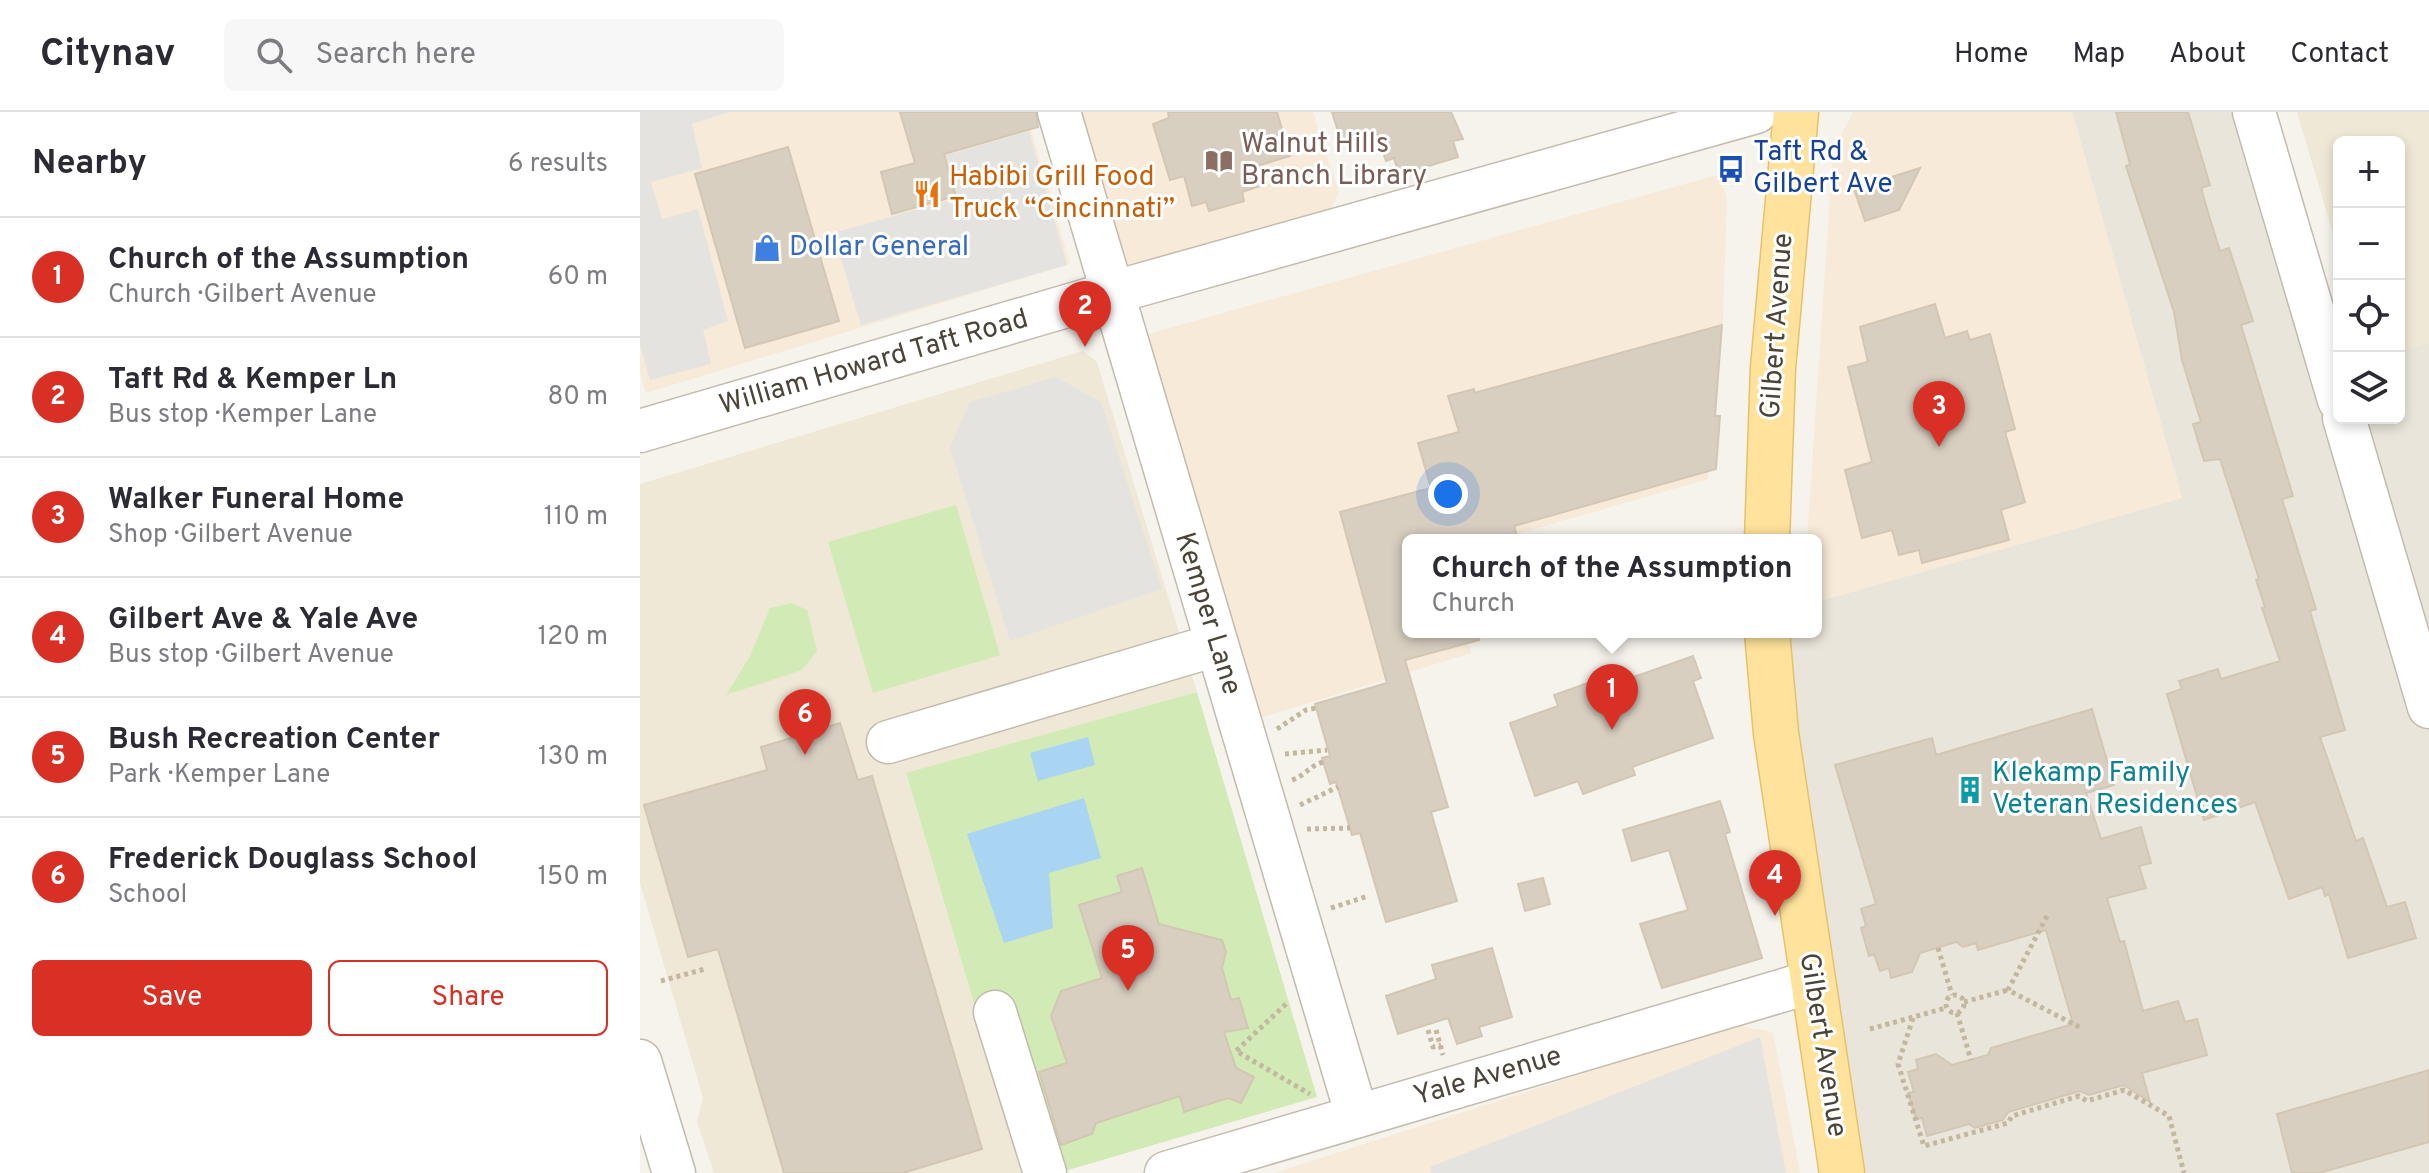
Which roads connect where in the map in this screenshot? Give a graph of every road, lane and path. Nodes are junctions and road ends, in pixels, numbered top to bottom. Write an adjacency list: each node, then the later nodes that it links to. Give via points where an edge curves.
1 (1059, 112): 5 (street, Kemper Lane)
2 (1756, 112): 5 (street, William Howard Taft Road)
3 (1796, 112): 9 (main road, Gilbert Avenue, via 1773,368)
4 (2254, 112): 6 (street)
5 (1111, 293): 8 (street, William Howard Taft Road); 11 (street, Kemper Lane)
6 (2333, 380)
7 (2346, 424): 12 (street)
8 (640, 431)
9 (1767, 534)
10 (1768, 638): 30 (main road, Gilbert Avenue)
11 (1216, 645): 15 (street); 47 (street, Kemper Lane)
12 (2429, 707)
13 (1316, 708): 14 (path)
14 (1273, 731)
15 (888, 742)
16 (1327, 750): 17 (path)
17 (1280, 755)
18 (1323, 762): 19 (path)
19 (1288, 781)
20 (1338, 787): 21 (path)
21 (1295, 807)
22 (1350, 828): 23 (path)
23 (1302, 829)
24 (1368, 896): 25 (path)
25 (1326, 910)
26 (2047, 916): 31 (path)
27 (1938, 948): 33 (path)
28 (705, 969): 29 (path)
29 (661, 981)
30 (1811, 982): 47 (street, Yale Avenue); 51 (main road, Gilbert Avenue)
31 (2008, 990): 34 (path); 39 (path)
32 (1295, 995): 47 (path, via 1236,1051)
33 (1952, 995): 34 (path); 35 (path)
34 (1964, 1002): 37 (path)
35 (1946, 1008): 37 (path); 38 (path)
36 (995, 1012): 49 (street)
37 (1957, 1013): 44 (path)
38 (1913, 1018): 40 (path); 52 (path, via 1898,1064 1924,1146 2079,1096 2087,1101 2124,1090 2169,1116)
39 (2081, 1028)
40 (1870, 1029)
41 (1428, 1030): 43 (path, via 1433,1047)
42 (1436, 1030): 43 (path)
43 (1441, 1045): 46 (path)
44 (1971, 1060)
45 (640, 1061): 48 (street)
46 (1446, 1063)
47 (1339, 1108): 50 (street, Yale Avenue)
48 (674, 1173)
49 (1045, 1173)
50 (1166, 1173)
51 (1842, 1173)
52 (2184, 1173)

